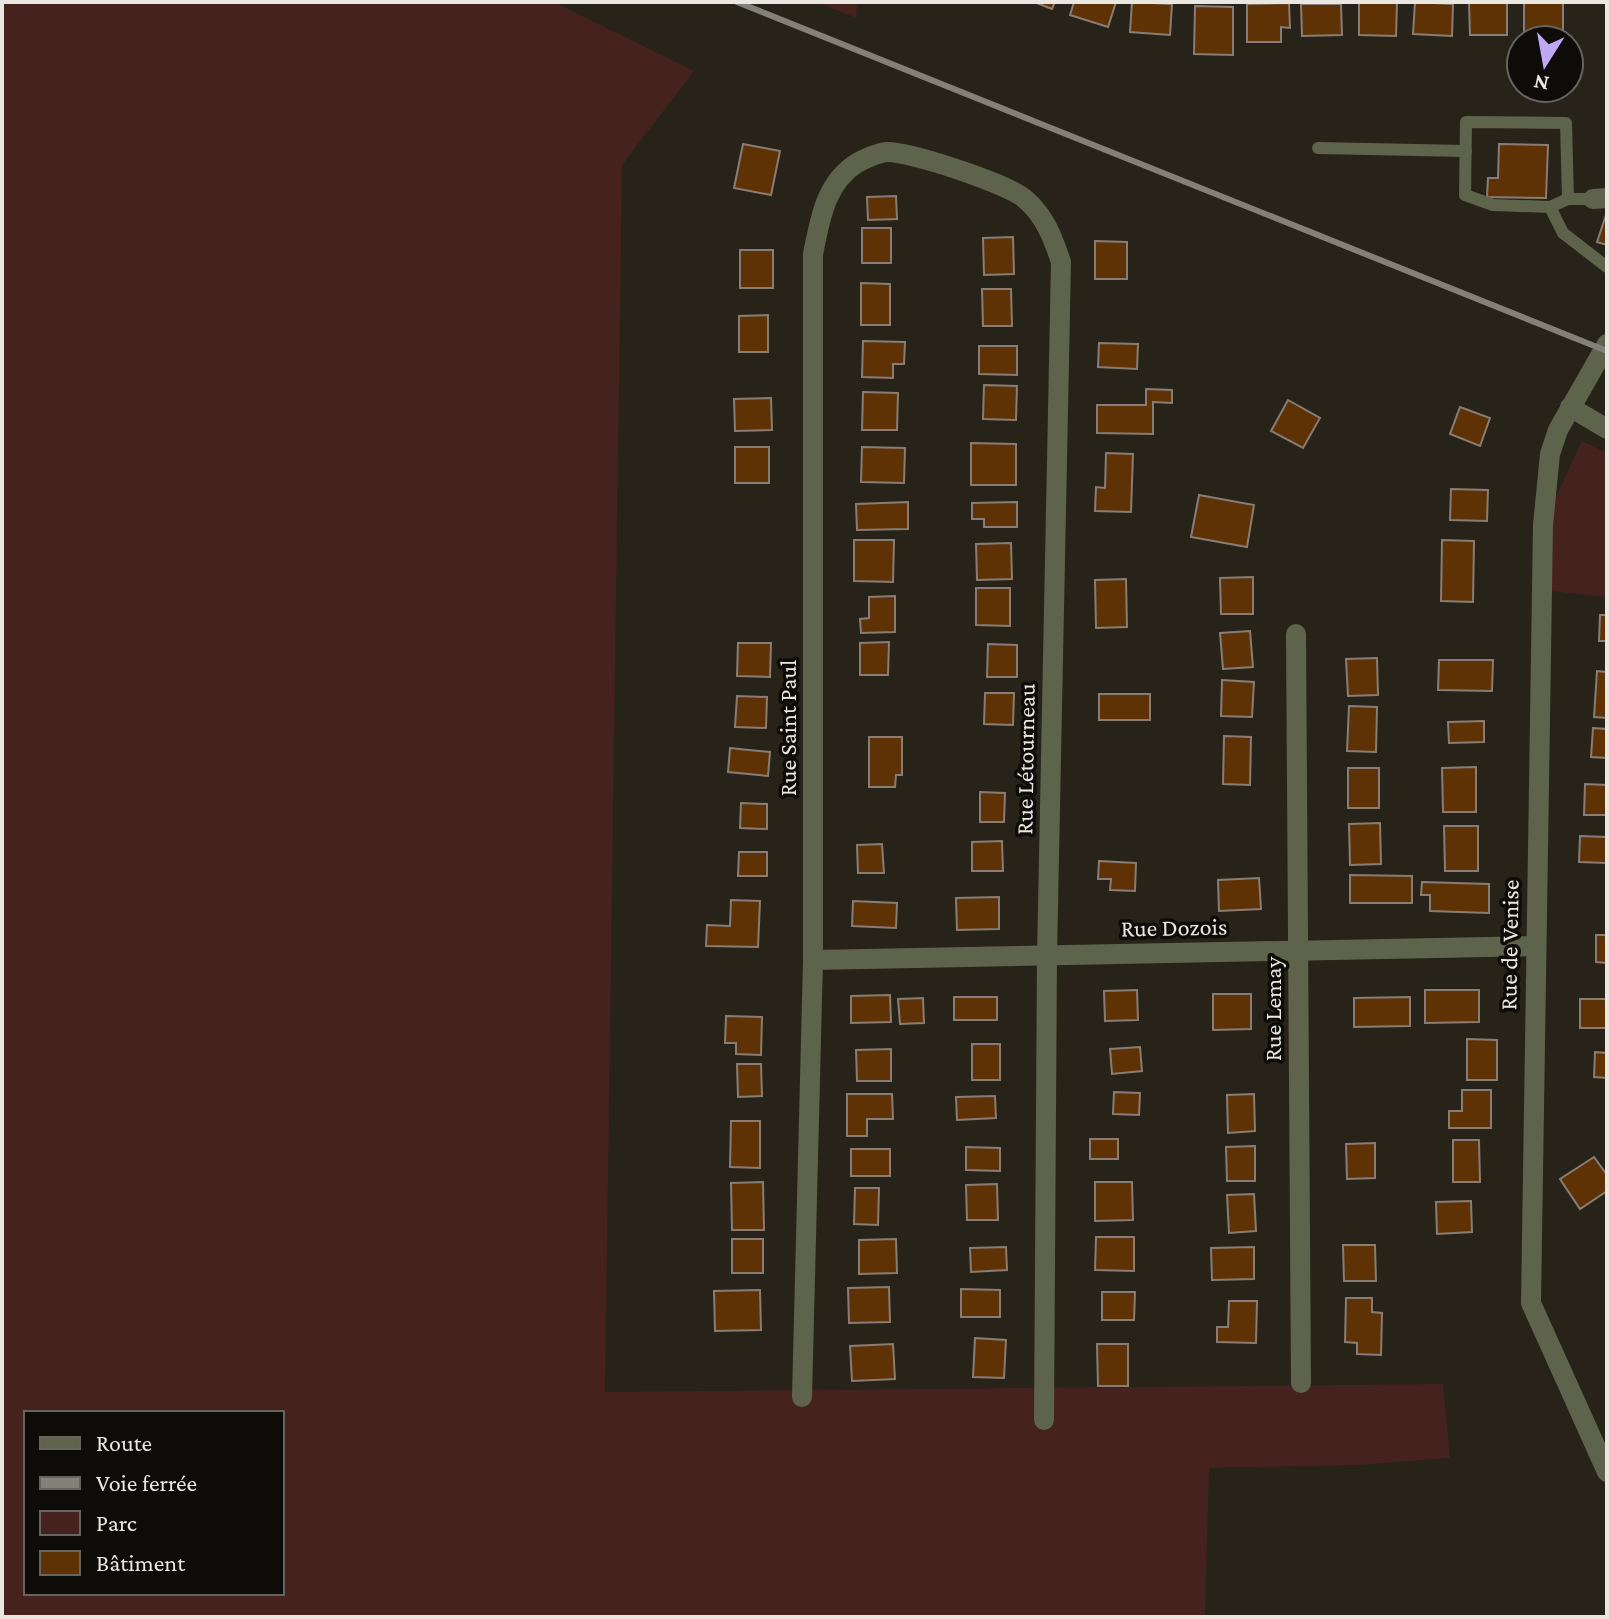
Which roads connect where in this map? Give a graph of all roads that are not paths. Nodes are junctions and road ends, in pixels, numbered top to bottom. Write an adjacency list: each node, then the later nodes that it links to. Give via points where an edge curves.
1 (1318, 148): 2 (lane)
2 (1466, 151): 4 (lane, via 1466,122 1566,123); 6 (lane, via 1465,195 1493,205)
3 (943, 163): 14 (street, Rue Létourneau, via 1024,197 1048,226 1061,262); 15 (street, Rue Saint Paul, via 885,152 857,163 833,185 813,254)
4 (1568, 199): 5 (lane); 6 (lane)
5 (1600, 199)
6 (1550, 207): 7 (lane, via 1563,233)
7 (1607, 267)
8 (1607, 344): 9 (street, Rue de Venise)
9 (1570, 407): 10 (street); 12 (street, Rue de Venise, via 1550,454 1543,525)
10 (1607, 429)
11 (1296, 634): 13 (street, Rue Lemay)
12 (1535, 946): 13 (street, Rue Dozois); 19 (street, Rue de Venise, via 1531,1303)
13 (1298, 951): 14 (street, Rue Dozois); 16 (street, Rue Lemay)
14 (1047, 956): 15 (street, Rue Dozois); 18 (street, Rue Létourneau)
15 (813, 960): 17 (street, Rue Saint Paul)
16 (1301, 1383)
17 (802, 1397)
18 (1044, 1420)
19 (1607, 1472)

